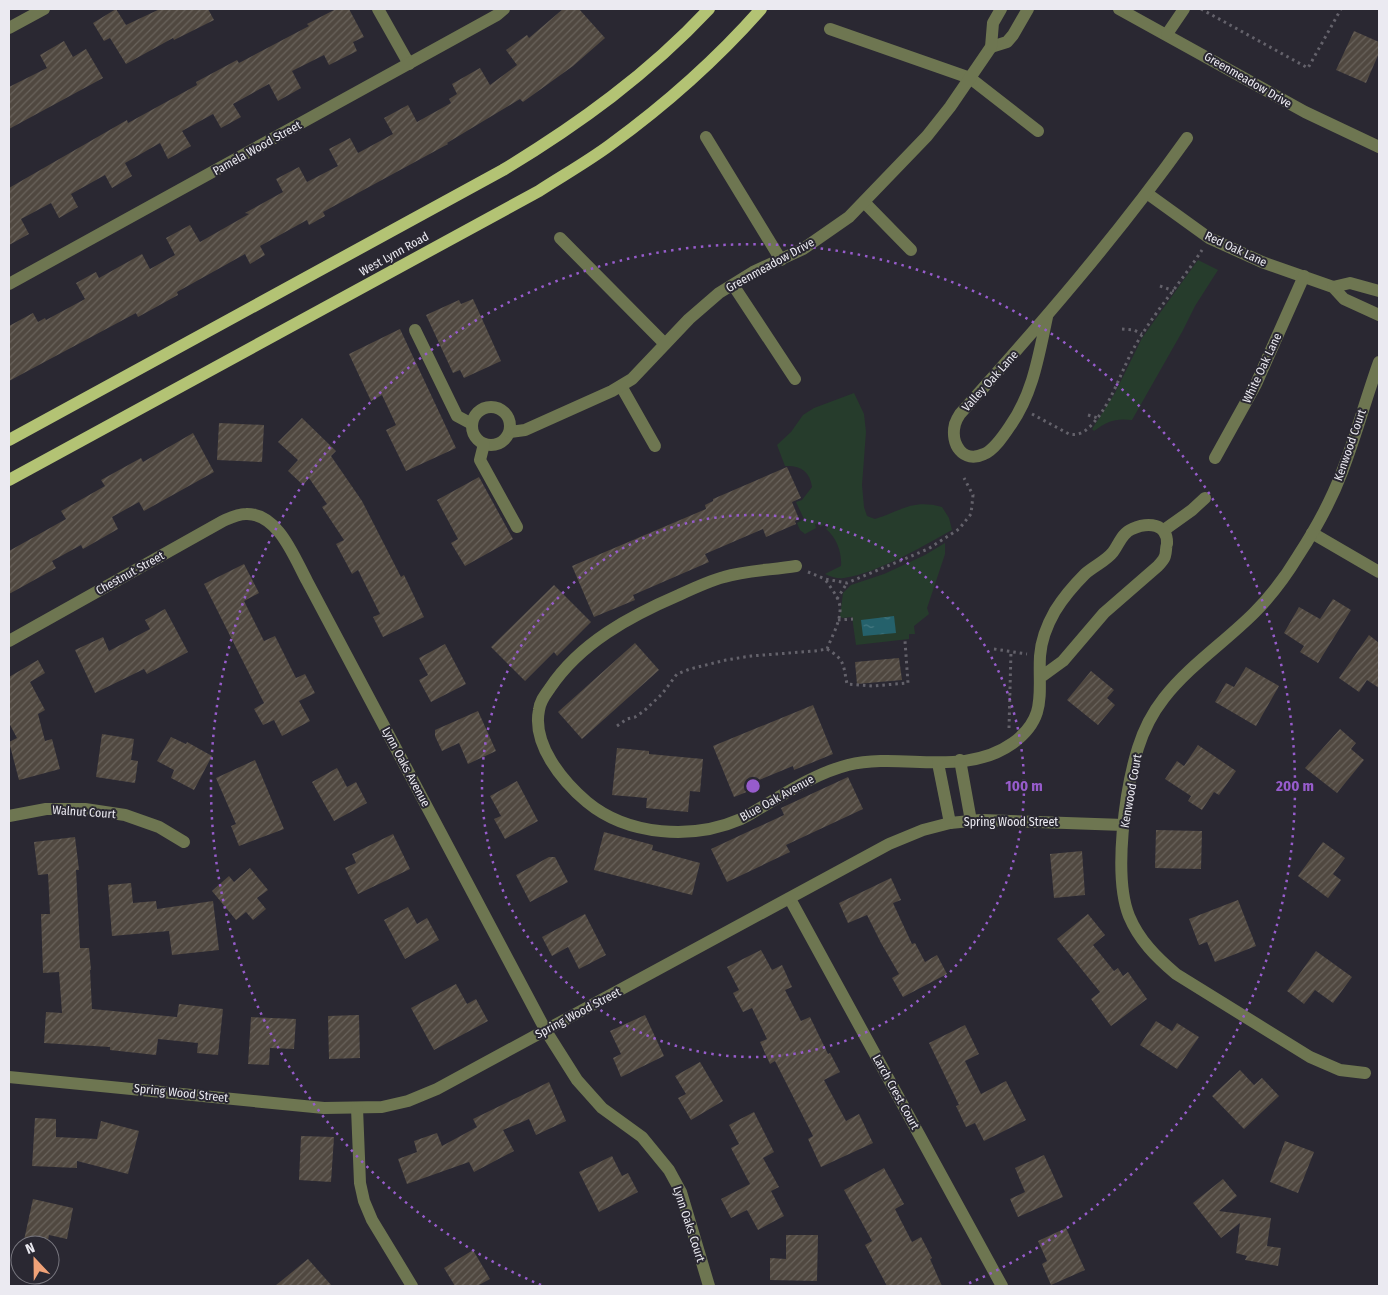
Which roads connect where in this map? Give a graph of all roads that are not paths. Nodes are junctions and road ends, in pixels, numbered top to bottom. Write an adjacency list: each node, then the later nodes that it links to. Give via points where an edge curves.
1 (44, 9): 10 (street)
2 (378, 9): 14 (street)
3 (504, 9): 14 (street, Pamela Wood Street)
4 (708, 9): 39 (main road, West Lynn Road, via 654,63 592,113 548,142)
5 (761, 9): 43 (main road, West Lynn Road, via 673,96 608,146 539,191)
6 (1001, 9): 13 (street, via 993,23)
7 (1028, 9): 13 (street, Greenmeadow Drive, via 1007,42)
8 (1119, 9): 12 (street, Greenmeadow Drive)
9 (1184, 9): 12 (street)
10 (9, 28)
11 (830, 28): 15 (street)
12 (1167, 34): 19 (street, Greenmeadow Drive, via 1305,112)
13 (992, 48): 15 (street, Greenmeadow Drive)
14 (409, 64): 26 (street, Pamela Wood Street)
15 (970, 78): 16 (street); 21 (street, Greenmeadow Drive, via 927,136)
16 (1038, 131)
17 (706, 137): 24 (street)
18 (1187, 138): 20 (street, Valley Oak Lane)
19 (1379, 147)
20 (1148, 194): 25 (street, Red Oak Lane, via 1209,238 1262,262); 31 (street, Valley Oak Lane)
21 (864, 202): 23 (street); 24 (street, Greenmeadow Drive, via 842,223)
22 (560, 238): 33 (street)
23 (911, 250)
24 (780, 260): 27 (street, Greenmeadow Drive)
25 (1304, 276): 28 (street, Red Oak Lane); 42 (street, White Oak Lane, via 1256,384)
26 (9, 284)
27 (733, 285): 33 (street, Greenmeadow Drive, via 689,319); 35 (street)
28 (1333, 287): 29 (street, Red Oak Lane, via 1350,283); 30 (street, Red Oak Lane, via 1344,299)
29 (1379, 291)
30 (1379, 315)
31 (1047, 317): 31 (street, Valley Oak Lane, via 1037,367 1010,427 984,454 969,457 960,452 955,441 955,426 960,414)
32 (415, 330): 37 (street, via 457,416)
33 (665, 344): 36 (street, Greenmeadow Drive, via 632,379)
34 (1379, 362): 48 (street, Kenwood Court, via 1342,472)
35 (795, 379)
36 (620, 386): 38 (street, Greenmeadow Drive, via 525,430); 41 (street)
37 (472, 424): 38 (street, via 477,413 495,407 509,419); 40 (street, via 475,436)
38 (510, 432): 40 (street, Greenmeadow Drive, via 497,445)
39 (9, 440)
40 (484, 444): 46 (street, via 480,460)
41 (655, 446)
42 (1215, 458)
43 (9, 480)
44 (1205, 498): 47 (street)
45 (254, 515): 51 (street, Chestnut Street, via 237,515 223,521); 61 (street, Lynn Oaks Avenue, via 273,525 307,581)
46 (517, 527)
47 (1164, 530): 52 (street, via 1167,535 1165,556 1158,566 1104,613 1063,661); 52 (street, Blue Oak Avenue, via 1146,526 1127,531 1111,555 1086,574 1062,600 1045,632 1040,656)
48 (1312, 533): 50 (street); 58 (street, Kenwood Court, via 1285,576 1255,612 1163,699 1138,747)
49 (796, 566): 54 (street, Blue Oak Avenue, via 726,576 696,588 645,610 607,632 571,662 541,700 538,712 542,743 560,774 604,814 628,824 672,832 696,831 742,819 816,777 847,765 875,760)
50 (1379, 572)
51 (9, 641)
52 (1041, 677): 53 (street, Blue Oak Avenue, via 1036,717 1025,733 997,752)
53 (960, 760): 54 (street, Blue Oak Avenue); 56 (street)
54 (938, 763): 57 (street)
55 (9, 816): 59 (street, Walnut Court, via 46,809 85,809 125,815 159,827)
56 (971, 821): 57 (street, Spring Wood Street); 58 (street, Spring Wood Street)
57 (950, 823): 60 (street, Spring Wood Street, via 889,844)
58 (1124, 825): 62 (street, Kenwood Court, via 1121,882 1125,906 1141,939 1156,958 1176,974 1310,1057 1340,1070)
59 (184, 842)
60 (790, 898): 61 (street, Spring Wood Street); 67 (street, Larch Crest Court)
61 (546, 1031): 64 (street, Spring Wood Street, via 408,1101); 66 (street, Lynn Oaks Court, via 577,1080 602,1108 642,1137 670,1170 681,1192)
62 (1365, 1073)
63 (9, 1077): 64 (street, Spring Wood Street, via 324,1108)
64 (357, 1108): 65 (street, via 360,1183 364,1201)
65 (412, 1286)
66 (709, 1286)
67 (1002, 1286)

